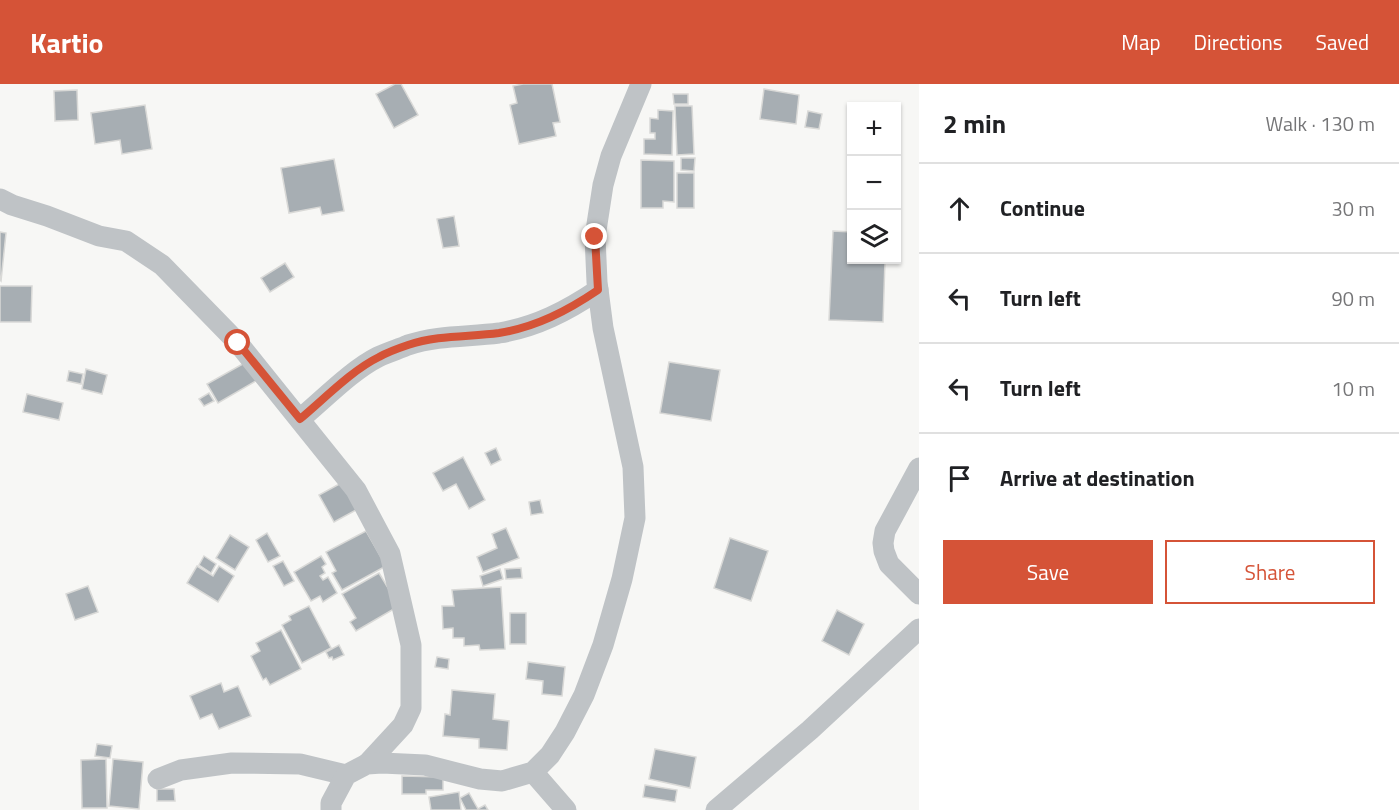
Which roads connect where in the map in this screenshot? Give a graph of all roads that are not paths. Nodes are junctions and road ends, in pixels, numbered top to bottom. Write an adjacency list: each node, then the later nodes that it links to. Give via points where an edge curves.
1 (641, 84): 3 (street, via 603,185 595,237)
2 (0, 199): 4 (street, via 99,236 126,241 162,264 238,343)
3 (598, 290): 4 (street, via 530,326 436,339 378,357); 9 (street, via 633,466 635,518 603,645 584,695 550,755)
4 (300, 419): 8 (street, via 356,490 390,554 411,645 411,708 404,725)
5 (919, 468): 6 (street, via 885,531 884,543 889,564)
6 (919, 594)
7 (919, 629): 14 (street)
8 (367, 764): 9 (street, via 425,765 502,781); 10 (street)
9 (533, 772): 13 (street)
10 (346, 775): 11 (street, via 300,764 232,763 181,770); 12 (street)
11 (158, 778)
12 (331, 810)
13 (566, 810)
14 (716, 810)

